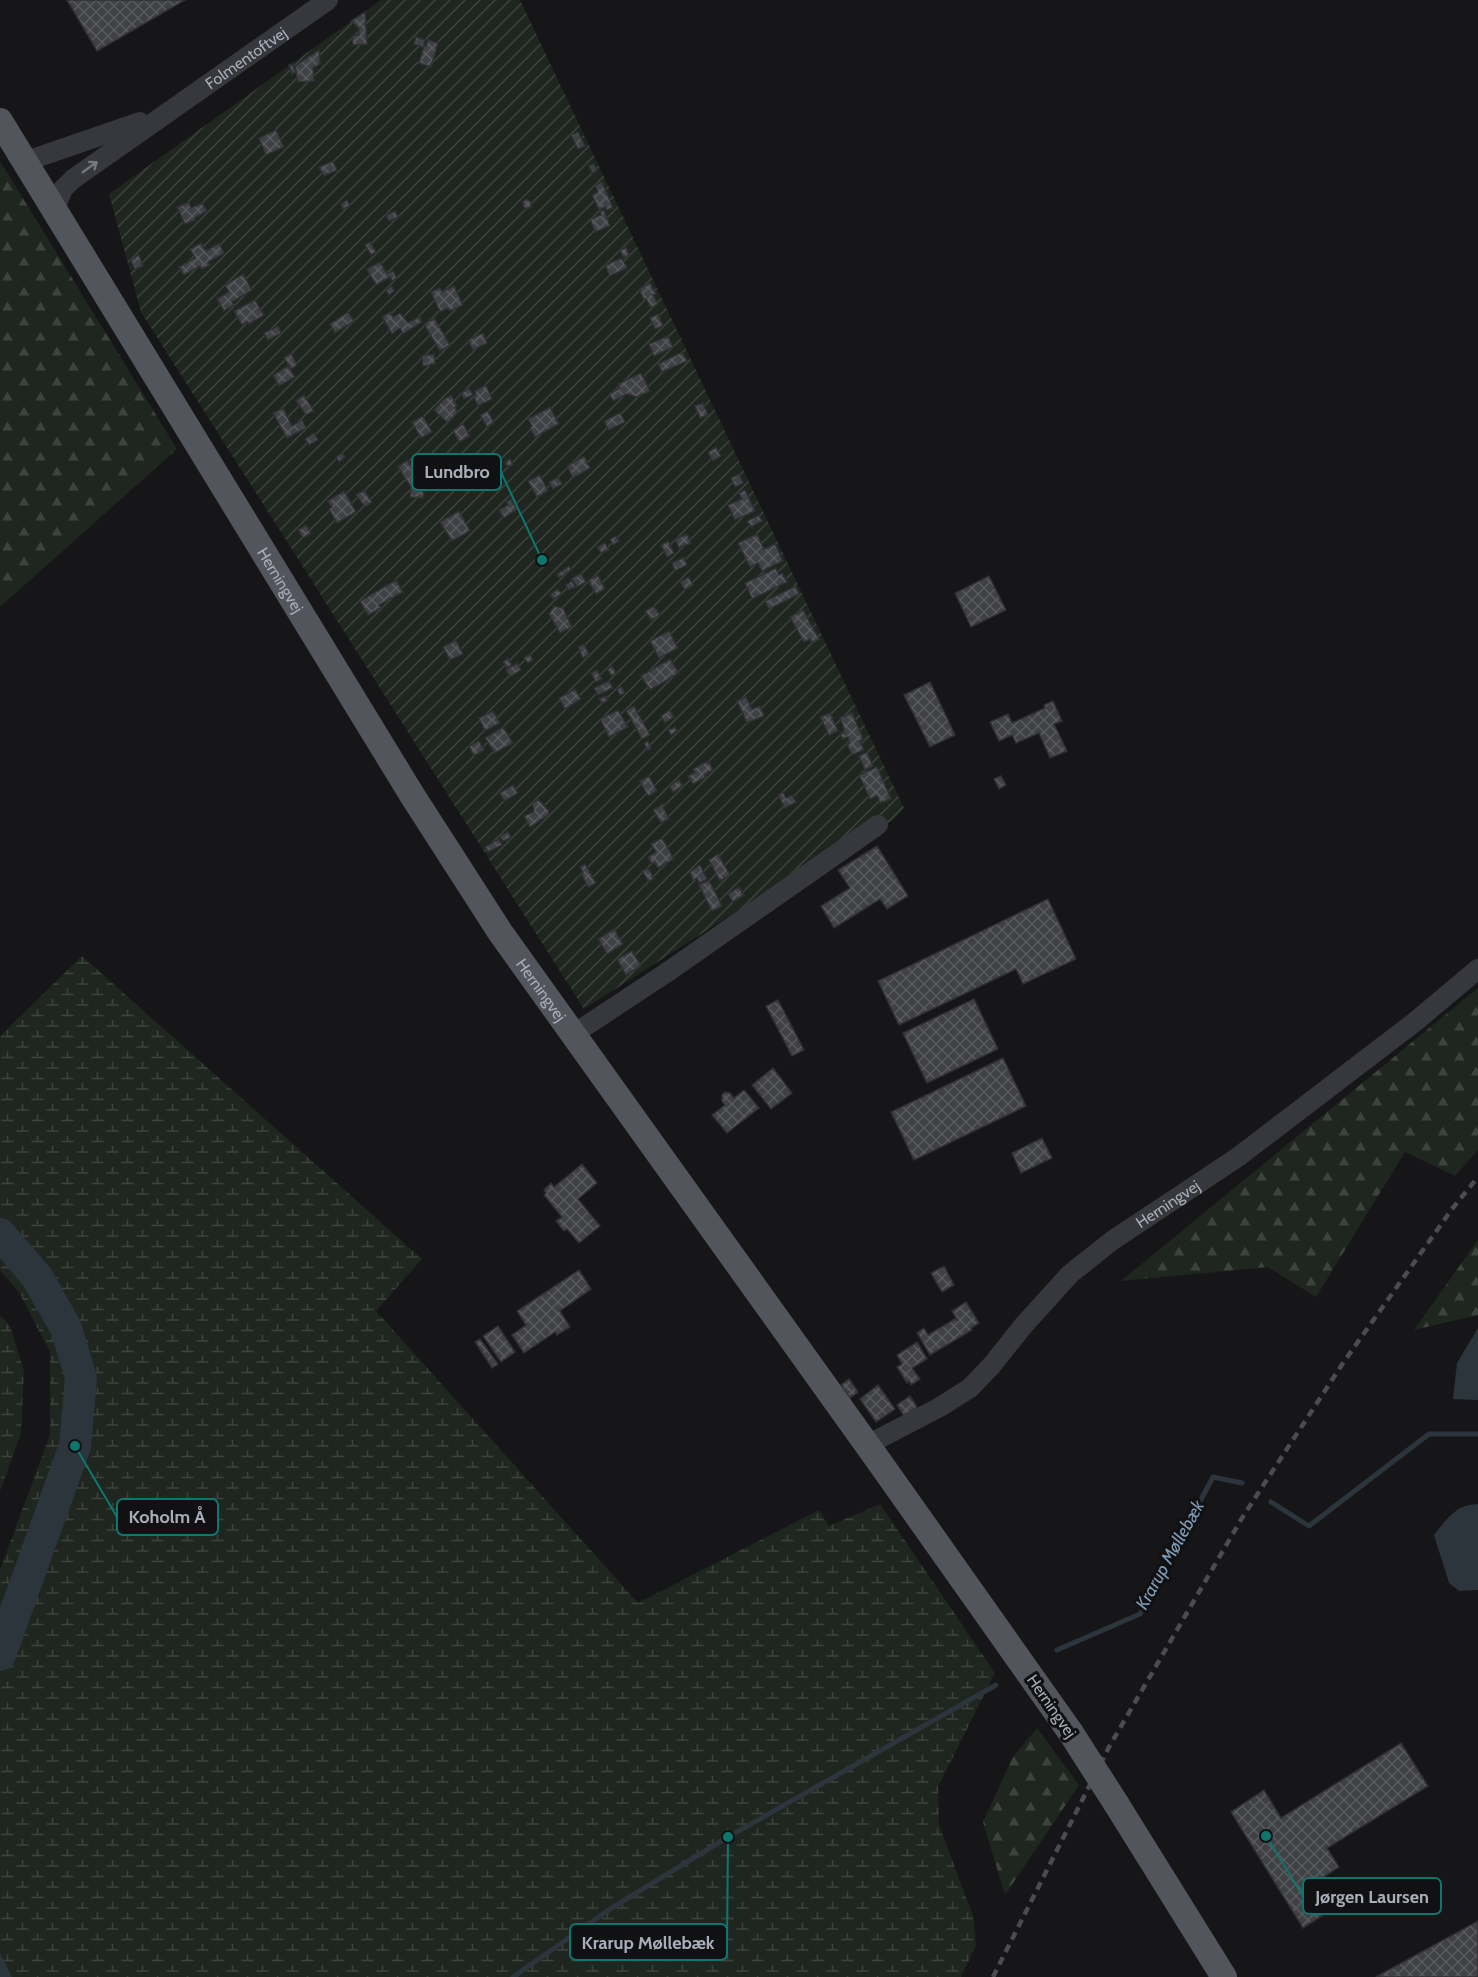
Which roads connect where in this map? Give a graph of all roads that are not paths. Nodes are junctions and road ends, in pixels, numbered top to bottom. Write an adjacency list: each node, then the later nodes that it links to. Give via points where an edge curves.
1 (328, 0): 2 (street, Folmentoftvej)
2 (163, 114): 4 (street, Folmentoftvej); 5 (street, Folmentoftvej, one-way to 2, via 63,189 73,179)
3 (0, 122): 4 (main road, Herningvej)
4 (24, 162): 5 (main road, Herningvej)
5 (54, 211): 8 (main road, Herningvej, via 412,795)
6 (878, 825): 8 (street, Herningvej)
7 (1478, 969): 9 (street, Herningvej, via 1238,1157 1113,1240 1070,1274 970,1388)
8 (572, 1035): 9 (main road, Herningvej)
9 (867, 1445): 10 (main road, Herningvej, bridge, via 1071,1733)
10 (1224, 1977)

